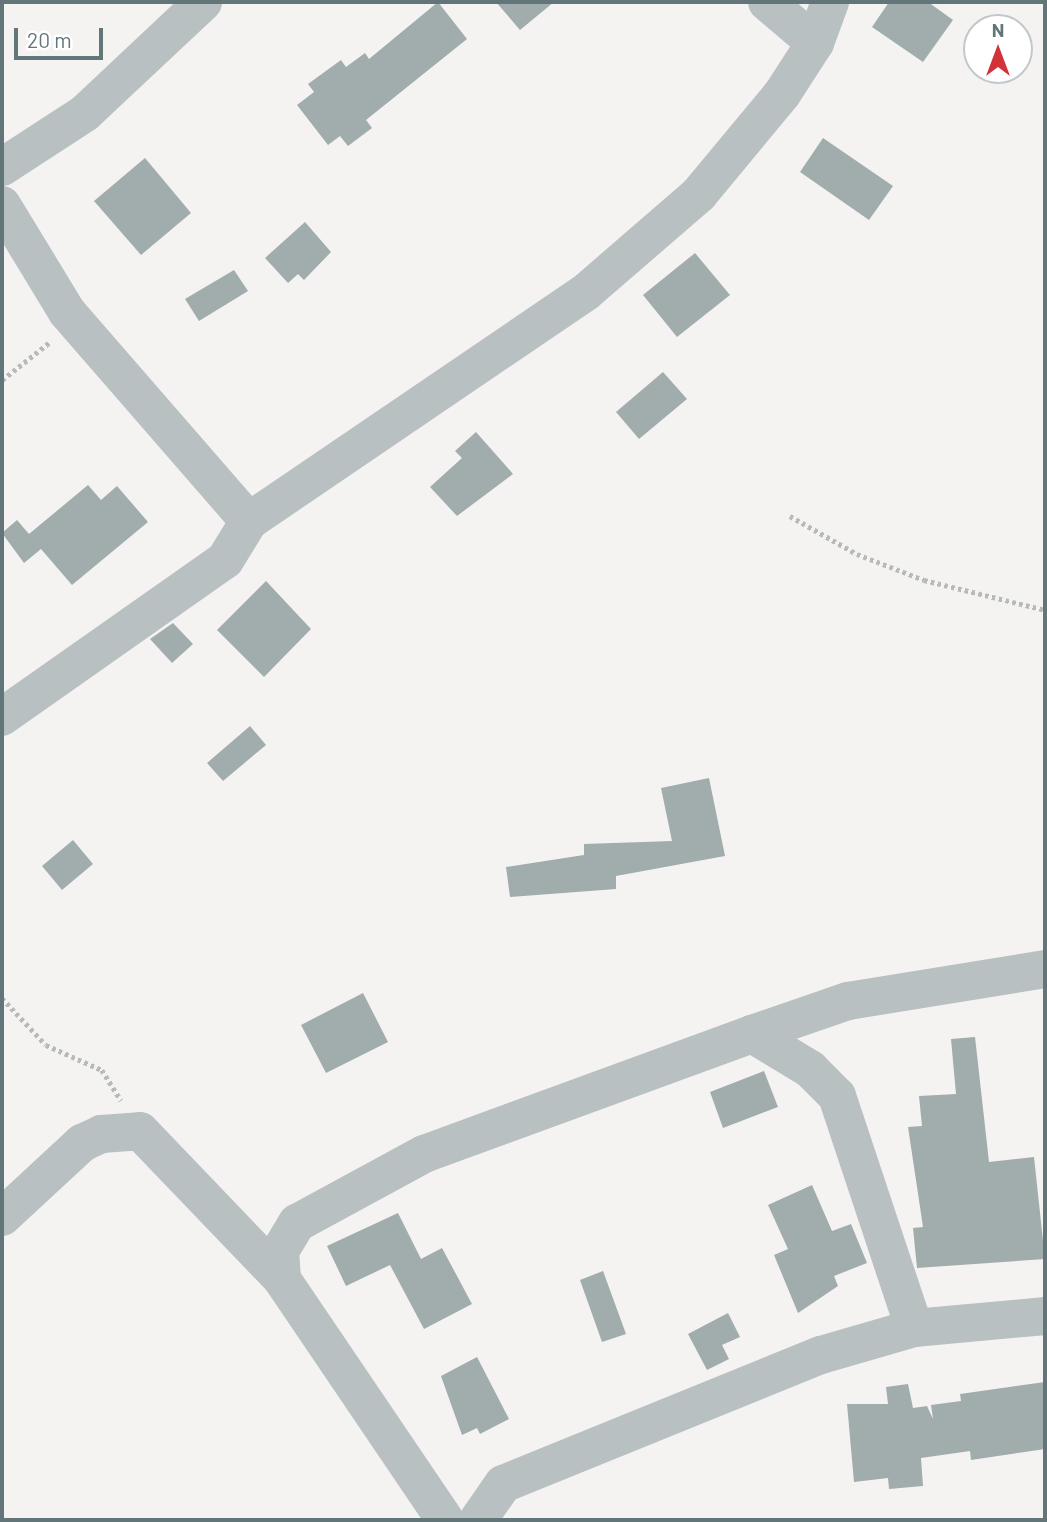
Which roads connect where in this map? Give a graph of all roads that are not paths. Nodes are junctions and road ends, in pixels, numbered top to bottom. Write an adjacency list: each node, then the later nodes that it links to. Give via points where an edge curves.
1 (203, 2): 5 (street, via 85,113)
2 (767, 2): 4 (street)
3 (830, 2): 4 (street)
4 (815, 43): 7 (street, via 782,94 699,194 631,254 586,292)
5 (2, 167)
6 (2, 205): 7 (street, via 67,312)
7 (249, 521): 8 (street, via 225,560)
8 (2, 717)
9 (1045, 969): 10 (street, via 848,1001)
10 (752, 1034): 12 (street, via 424,1154 327,1204 283,1241); 14 (street, via 810,1069 837,1096)
11 (2, 1217): 12 (street, via 82,1143 101,1134 140,1131)
12 (282, 1279): 15 (street)
13 (1045, 1316): 14 (street)
14 (914, 1328): 16 (street, via 821,1355 503,1484)
15 (445, 1520)
16 (478, 1520)

